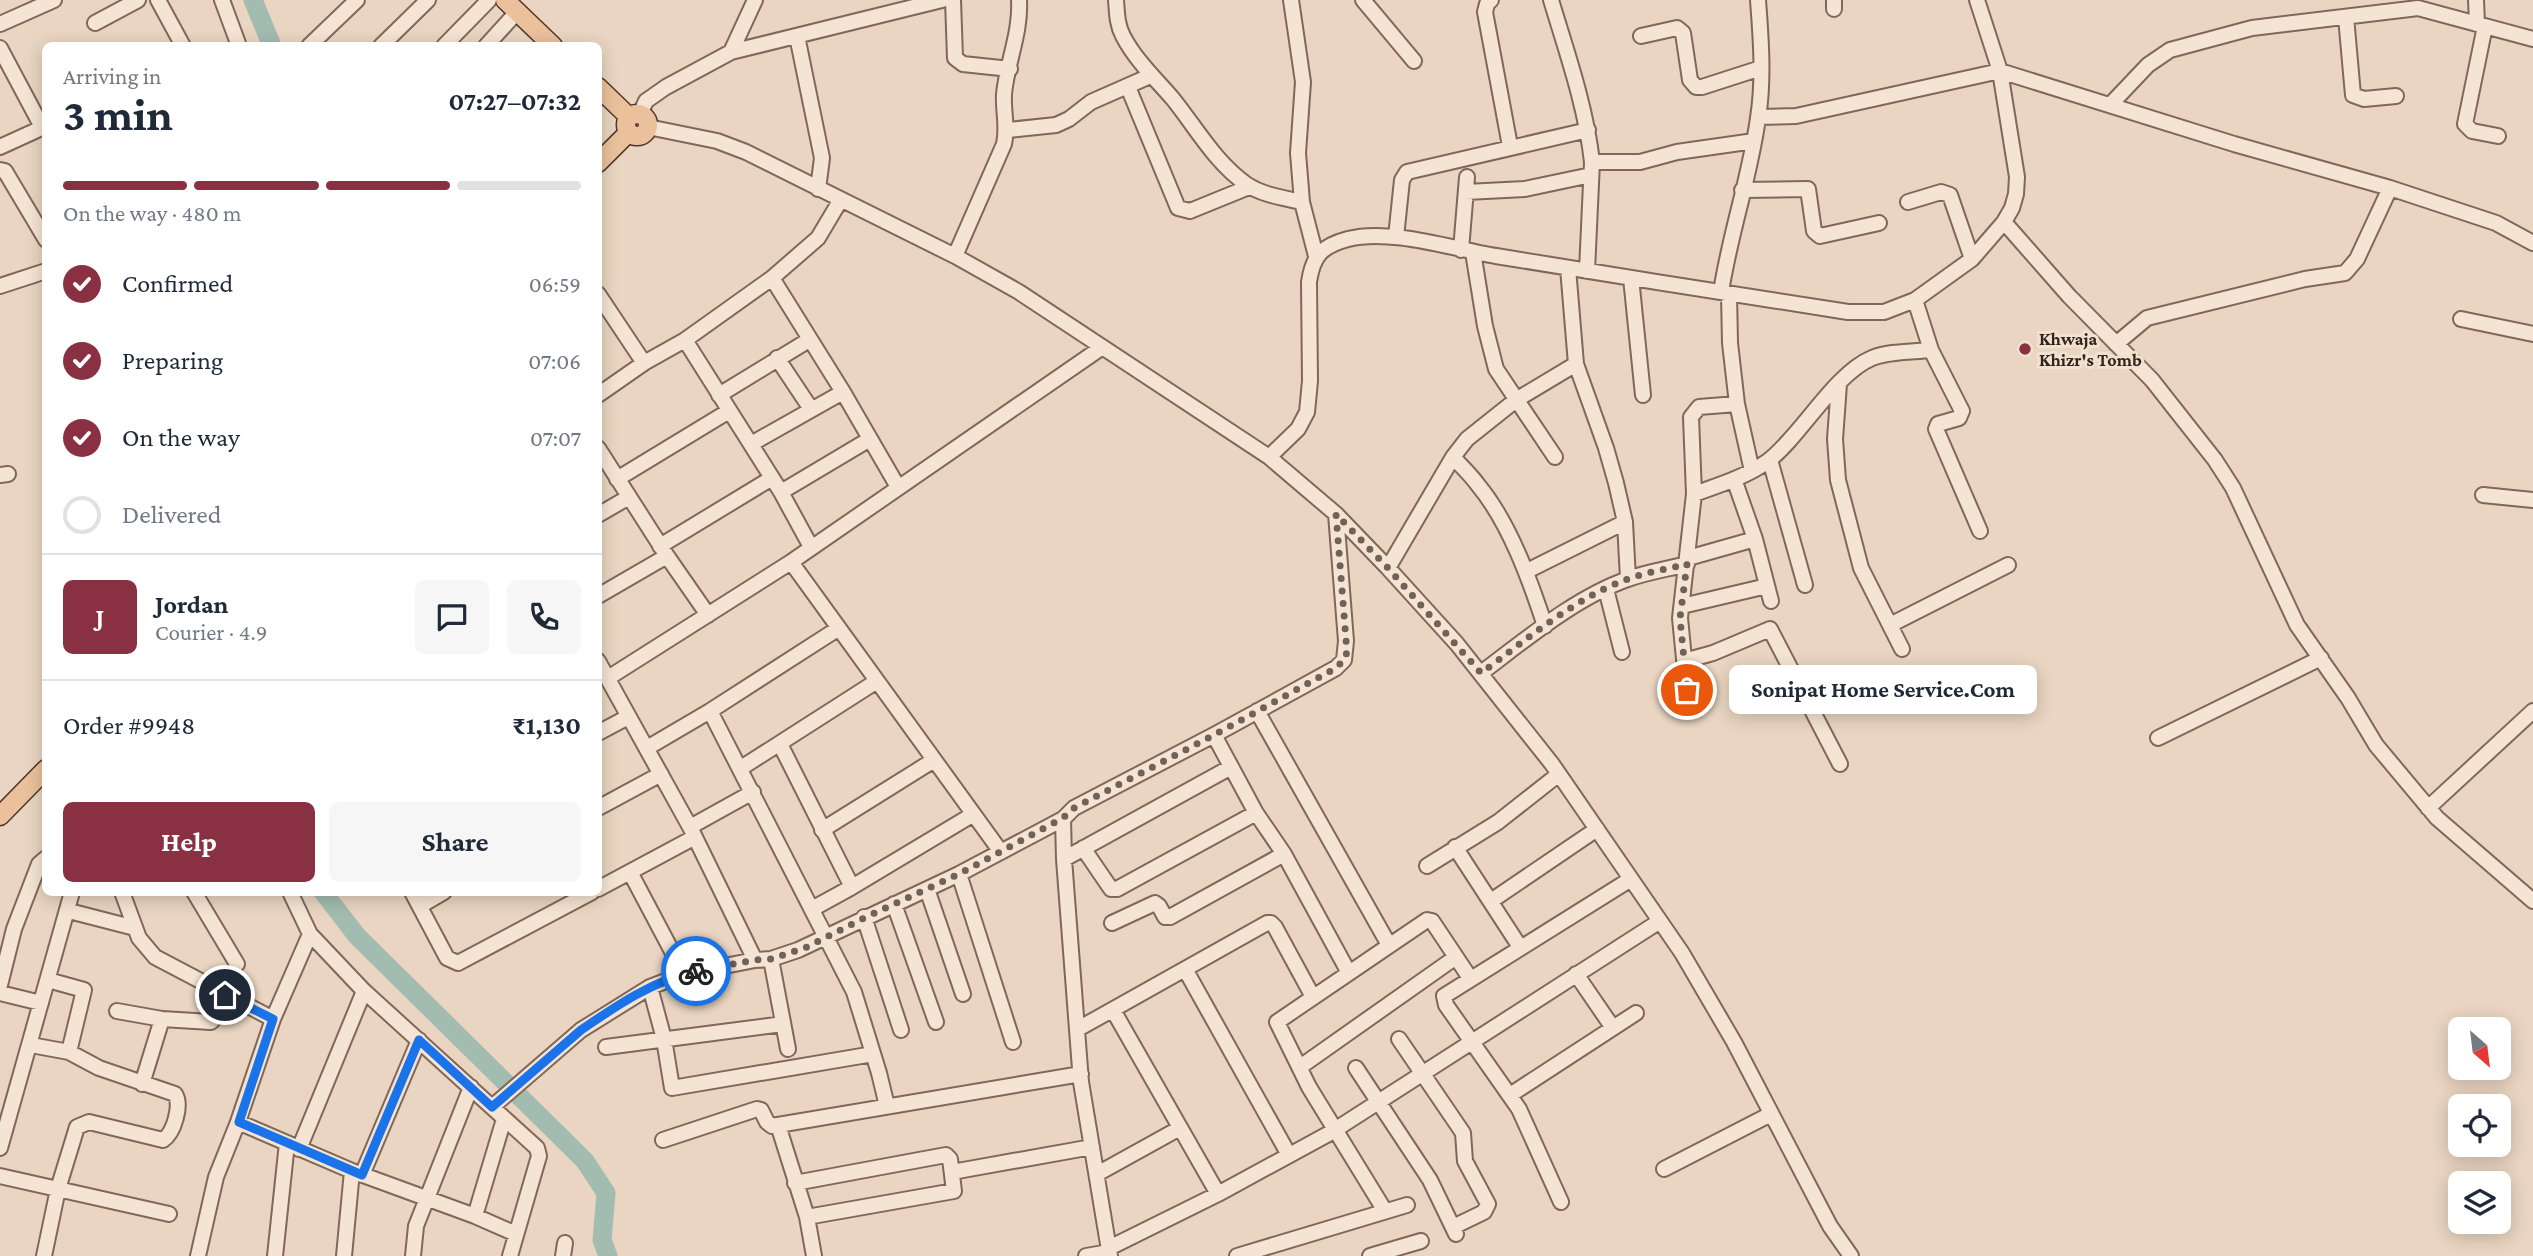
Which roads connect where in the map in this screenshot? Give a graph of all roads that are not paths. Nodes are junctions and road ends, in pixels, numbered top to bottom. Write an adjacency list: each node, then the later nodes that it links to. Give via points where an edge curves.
1 (54, 0): 21 (street)
2 (138, 0): 25 (street)
3 (158, 0): 31 (street)
4 (222, 0): 32 (street)
5 (357, 0): 33 (street)
6 (428, 0): 34 (street)
7 (489, 0): 35 (street)
8 (755, 0): 39 (street)
9 (942, 0): 28 (street)
10 (953, 0): 42 (street, via 955,58 963,64)
11 (1019, 0): 42 (street)
12 (1116, 0): 44 (street, via 1121,30)
13 (1292, 0): 67 (street, via 1303,82 1298,142)
14 (1363, 0): 40 (street)
15 (1491, 0): 57 (street, via 1485,12)
16 (1551, 0): 54 (street)
17 (1758, 0): 41 (street)
18 (1977, 0): 43 (street)
19 (2383, 0): 23 (street)
20 (2476, 0): 27 (street)
21 (31, 4): 26 (street)
22 (511, 6): 36 (street); 37 (main road)
23 (2400, 9): 24 (street); 27 (street, via 2431,10)
24 (2346, 17): 47 (street, via 2353,95 2357,99); 48 (street, via 2252,28 2170,50 2148,65)
25 (95, 23)
26 (0, 24)
27 (2481, 25): 30 (street); 55 (street, via 2465,124 2472,131)
28 (797, 36): 39 (street); 64 (street, via 822,158)
29 (1641, 36): 41 (street, via 1680,29 1690,80 1696,87)
30 (2533, 39)
31 (181, 42)
32 (238, 42)
33 (313, 42)
34 (386, 42)
35 (448, 42)
36 (488, 42)
37 (548, 42)
38 (0, 48): 51 (street)
39 (731, 52): 50 (street, via 646,101)
40 (1414, 61)
41 (1761, 68): 49 (street)
42 (1010, 69): 53 (street, via 1004,94)
43 (2000, 71): 48 (street); 49 (street, via 1796,116); 71 (street, via 2017,177 2016,194)
44 (1150, 76): 45 (street); 62 (street, via 1214,155)
45 (1128, 87): 53 (street, via 1091,102 1056,125); 62 (street, via 1178,208 1190,211)
46 (602, 91): 50 (main road)
47 (2396, 96)
48 (2111, 104): 63 (street)
49 (1758, 117): 56 (street)
50 (637, 122): 59 (main road); 64 (street, via 746,152)
51 (42, 123)
52 (42, 128): 58 (street)
53 (1007, 130): 77 (street)
54 (1588, 130): 57 (street); 60 (street)
55 (2498, 136)
56 (1754, 141): 60 (street); 65 (street)
57 (1510, 146): 74 (street, via 1407,172 1402,180)
58 (0, 147)
59 (602, 159)
60 (1591, 169): 76 (street, via 1525,189 1466,184); 81 (street)
61 (0, 170): 70 (street)
62 (1249, 187): 67 (street)
63 (2390, 188): 75 (street, via 2496,223); 93 (street, via 2357,259 2345,273 2147,318)
64 (818, 189): 66 (street)
65 (1742, 190): 72 (street, via 1808,189 1812,226 1820,236); 86 (street, via 1727,255)
66 (840, 201): 77 (street); 83 (street, via 818,238)
67 (1303, 202): 78 (street)
68 (1908, 202): 79 (street, via 1941,191 1950,195)
69 (42, 212): 70 (street)
70 (32, 217): 73 (street)
71 (2004, 222): 79 (street); 93 (street)
72 (1879, 223)
73 (42, 233)
74 (1396, 237): 76 (street); 78 (street, via 1348,239)
75 (2533, 243)
76 (1467, 251): 80 (street); 104 (street, via 1496,369)
77 (955, 256): 94 (street, via 1019,292)
78 (1316, 256): 111 (street, via 1309,282 1307,412 1298,429)
79 (1972, 259): 88 (street)
80 (1568, 268): 81 (street); 98 (street)
81 (1587, 271): 84 (street)
82 (42, 272): 85 (street)
83 (772, 278): 91 (street); 92 (street)
84 (1631, 278): 86 (street); 103 (street)
85 (0, 286)
86 (1725, 293): 88 (street, via 1867,313); 105 (street)
87 (602, 300): 97 (street)
88 (1915, 300): 95 (street)
89 (2461, 318): 90 (street)
90 (2533, 334)
91 (685, 340): 97 (street); 102 (street)
92 (809, 340): 96 (street); 101 (street)
93 (2116, 344): 150 (street, via 2152,380 2215,460 2233,488 2297,625)
94 (1101, 348): 111 (street); 119 (street)
95 (1931, 350): 99 (street, via 1873,358); 128 (street, via 1962,414 1936,429)
96 (778, 358): 102 (street); 106 (street)
97 (644, 363): 100 (street)
98 (1576, 364): 104 (street); 127 (street, via 1606,448)
99 (1839, 384): 114 (street); 145 (street, via 1838,480 1861,568)
100 (602, 392)
101 (843, 392): 106 (street); 108 (street)
102 (719, 395): 107 (street)
103 (1643, 395)
104 (1516, 400): 112 (street); 113 (street)
105 (1737, 404): 115 (street); 121 (street, via 1699,407 1693,412)
106 (811, 409): 109 (street)
107 (729, 411): 109 (street); 117 (street)
108 (870, 439): 119 (street); 120 (street)
109 (751, 444): 116 (street)
110 (602, 455): 117 (street)
111 (1269, 457): 126 (street)
112 (1452, 457): 135 (street); 136 (street, via 1479,486)
113 (1555, 457)
114 (1770, 460): 115 (street); 139 (street)
115 (1752, 471): 118 (street)
116 (772, 478): 120 (street); 131 (street)
117 (617, 479): 123 (street)
118 (1734, 479): 121 (street); 129 (street)
119 (898, 487): 130 (street)
120 (781, 492): 130 (street)
121 (1694, 494): 132 (street)
122 (2483, 495): 124 (street)
123 (629, 497): 125 (street); 131 (street)
124 (2533, 500)
125 (602, 513)
126 (1336, 514): 135 (street); 158 (street, via 1344,660)
127 (1625, 522): 136 (street); 137 (street)
128 (1980, 531)
129 (1755, 539): 132 (street); 138 (street)
130 (811, 547): 133 (street)
131 (664, 551): 141 (street); 144 (street)
132 (1687, 561): 137 (street); 143 (street)
133 (791, 562): 144 (street); 147 (street)
134 (2008, 565): 145 (street)
135 (1388, 568): 153 (street)
136 (1527, 571): 146 (street)
137 (1628, 579): 140 (street)
138 (1767, 586): 142 (street); 143 (street)
139 (1805, 586)
140 (1606, 589): 146 (street); 149 (street)
141 (602, 593)
142 (1770, 601)
143 (1682, 606): 151 (street)
144 (708, 615): 154 (street)
145 (1890, 625): 148 (street)
146 (1545, 626): 153 (street)
147 (839, 628): 155 (street); 157 (street)
148 (1902, 649)
149 (1622, 652)
150 (2320, 658): 163 (street); 175 (street, via 2376,745)
151 (1684, 661): 156 (street); 167 (street, via 1770,629)
152 (602, 668): 154 (street)
153 (1481, 673): 172 (street)
154 (608, 678): 160 (street)
155 (877, 681): 164 (street); 166 (street)
156 (1687, 690)
157 (710, 711): 165 (street); 169 (street)
158 (1257, 711): 162 (street); 213 (street)
159 (2533, 711): 175 (street)
160 (628, 717): 161 (street); 165 (street)
161 (602, 731)
162 (1214, 735): 168 (street); 179 (street)
163 (2158, 738)
164 (780, 744): 169 (street); 181 (street)
165 (647, 748): 171 (street)
166 (934, 760): 177 (street); 181 (street)
167 (1840, 764)
168 (1231, 767): 176 (street); 184 (street)
169 (741, 768): 173 (street)
170 (42, 773): 178 (main road)
171 (661, 774): 174 (street); 182 (street)
172 (1559, 774): 180 (street); 183 (street, via 1498,822)
173 (753, 792): 182 (street); 205 (street)
174 (602, 806)
175 (2428, 808): 203 (street)
176 (1255, 813): 184 (street, via 1117,889 1111,889); 186 (street)
177 (972, 815): 185 (street); 194 (street)
178 (0, 816)
179 (1063, 818): 185 (street); 187 (street)
180 (1597, 829): 192 (street); 202 (street)
181 (822, 830): 194 (street)
182 (693, 832): 190 (street); 217 (street)
183 (1455, 847): 189 (street); 202 (street)
184 (1083, 848): 187 (street)
185 (1001, 852): 191 (street)
186 (1284, 854): 209 (street, via 1170,917 1164,917 1154,903); 220 (street)
187 (1063, 859): 241 (street)
188 (42, 861): 225 (street, via 14,929)
189 (1427, 866)
190 (630, 872): 193 (street); 221 (street)
191 (959, 874): 195 (street); 247 (street)
192 (1631, 879): 208 (street); 214 (street)
193 (602, 887)
194 (852, 887): 205 (street)
195 (927, 889): 204 (street); 229 (street)
196 (71, 896): 206 (street)
197 (123, 896): 210 (street)
198 (196, 896): 218 (street)
199 (292, 896): 211 (street)
200 (584, 896): 201 (street, via 458,962 447,958)
201 (416, 899)
202 (1491, 901): 214 (street)
203 (2533, 901)
204 (894, 904): 207 (street); 238 (street)
205 (812, 909): 212 (street)
206 (69, 911): 210 (street); 224 (street)
207 (864, 918): 212 (street); 242 (street)
208 (1660, 921): 222 (street); 263 (street, via 1734,1042)
209 (1112, 923)
210 (135, 928): 230 (street, via 155,957)
211 (310, 934): 227 (street); 237 (street)
212 (827, 937): 216 (street); 252 (street, via 854,992)
213 (1389, 946): 215 (street, via 1430,920); 220 (street)
214 (1520, 947): 223 (street)
215 (1456, 957): 223 (street); 253 (street)
216 (771, 959): 217 (street); 239 (street)
217 (755, 960): 221 (street)
218 (237, 964)
219 (1185, 969): 231 (street, via 1271,923); 233 (street); 273 (street)
220 (1349, 973): 231 (street)
221 (684, 974): 226 (street)
222 (1577, 974): 240 (street); 246 (street)
223 (1470, 978): 246 (street, via 1443,998)
224 (48, 980): 232 (street); 251 (street, via 84,990)
225 (0, 985)
226 (650, 987): 243 (street); 261 (street, via 581,1030)
227 (364, 991): 245 (street); 270 (street)
228 (0, 993): 232 (street)
229 (963, 994)
230 (225, 995): 236 (street, via 219,1015 211,1021); 237 (street)
231 (1313, 997): 253 (street, via 1277,1022)
232 (41, 1003): 248 (street)
233 (1113, 1010): 241 (street); 267 (street)
234 (117, 1011): 236 (street)
235 (1636, 1013): 240 (street)
236 (162, 1019): 257 (street)
237 (273, 1019): 265 (street)
238 (936, 1022)
239 (783, 1024): 243 (street); 250 (street)
240 (1613, 1028): 259 (street)
241 (1078, 1029): 256 (street)
242 (901, 1030)
243 (664, 1039): 249 (street); 252 (street, via 670,1084 675,1089)
244 (1399, 1039): 255 (street)
245 (419, 1040): 258 (street); 276 (street)
246 (1472, 1041): 255 (street); 259 (street)
247 (1013, 1042)
248 (31, 1045): 251 (street); 272 (street)
249 (606, 1047)
250 (788, 1049)
251 (69, 1052): 257 (street)
252 (873, 1054): 262 (street)
253 (1300, 1067): 268 (street)
254 (1356, 1068): 260 (street)
255 (1424, 1072): 260 (street); 260 (street, via 1464,1133 1465,1161 1488,1204 1484,1212 1454,1231 1430,1180)
256 (1081, 1074): 262 (street); 271 (street)
257 (142, 1084): 280 (street, via 177,1097 168,1137 163,1140 82,1123)
258 (471, 1087): 261 (street); 282 (street)
259 (1510, 1095): 283 (street)
260 (1378, 1102): 268 (street)
261 (497, 1103): 264 (street)
262 (887, 1106): 266 (street)
263 (1771, 1114): 274 (street); 302 (street, via 1830,1226)
264 (504, 1119): 287 (street); 289 (street, via 539,1152)
265 (239, 1122): 270 (street); 293 (street, via 216,1177)
266 (778, 1125): 269 (street, via 769,1125 757,1109); 279 (street)
267 (1181, 1128): 277 (street); 281 (street)
268 (1336, 1129): 273 (street); 285 (street)
269 (663, 1140)
270 (293, 1146): 276 (street); 294 (street)
271 (1092, 1147): 275 (street); 277 (street)
272 (0, 1148)
273 (1289, 1155): 281 (street)
274 (1664, 1169)
275 (952, 1172): 279 (street, via 946,1155); 288 (street, via 954,1191)
276 (357, 1173): 282 (street); 295 (street)
277 (1097, 1174): 291 (street)
278 (0, 1176): 280 (street)
279 (795, 1183): 288 (street)
280 (58, 1189): 286 (street); 292 (street)
281 (1218, 1194): 291 (street)
282 (426, 1199): 287 (street); 296 (street, via 414,1233)
283 (1561, 1202)
284 (1407, 1205): 285 (street)
285 (1385, 1211): 300 (street)
286 (169, 1214)
287 (475, 1216): 289 (street)
288 (807, 1217): 298 (street)
289 (516, 1234): 297 (street)
290 (1421, 1241): 301 (street)
291 (1109, 1252): 299 (street)
292 (44, 1256)
293 (198, 1256)
294 (275, 1256)
295 (344, 1256)
296 (413, 1256)
297 (510, 1256)
298 (814, 1256)
299 (1086, 1256)
300 (1237, 1256)
301 (1370, 1256)
302 (1851, 1256)

